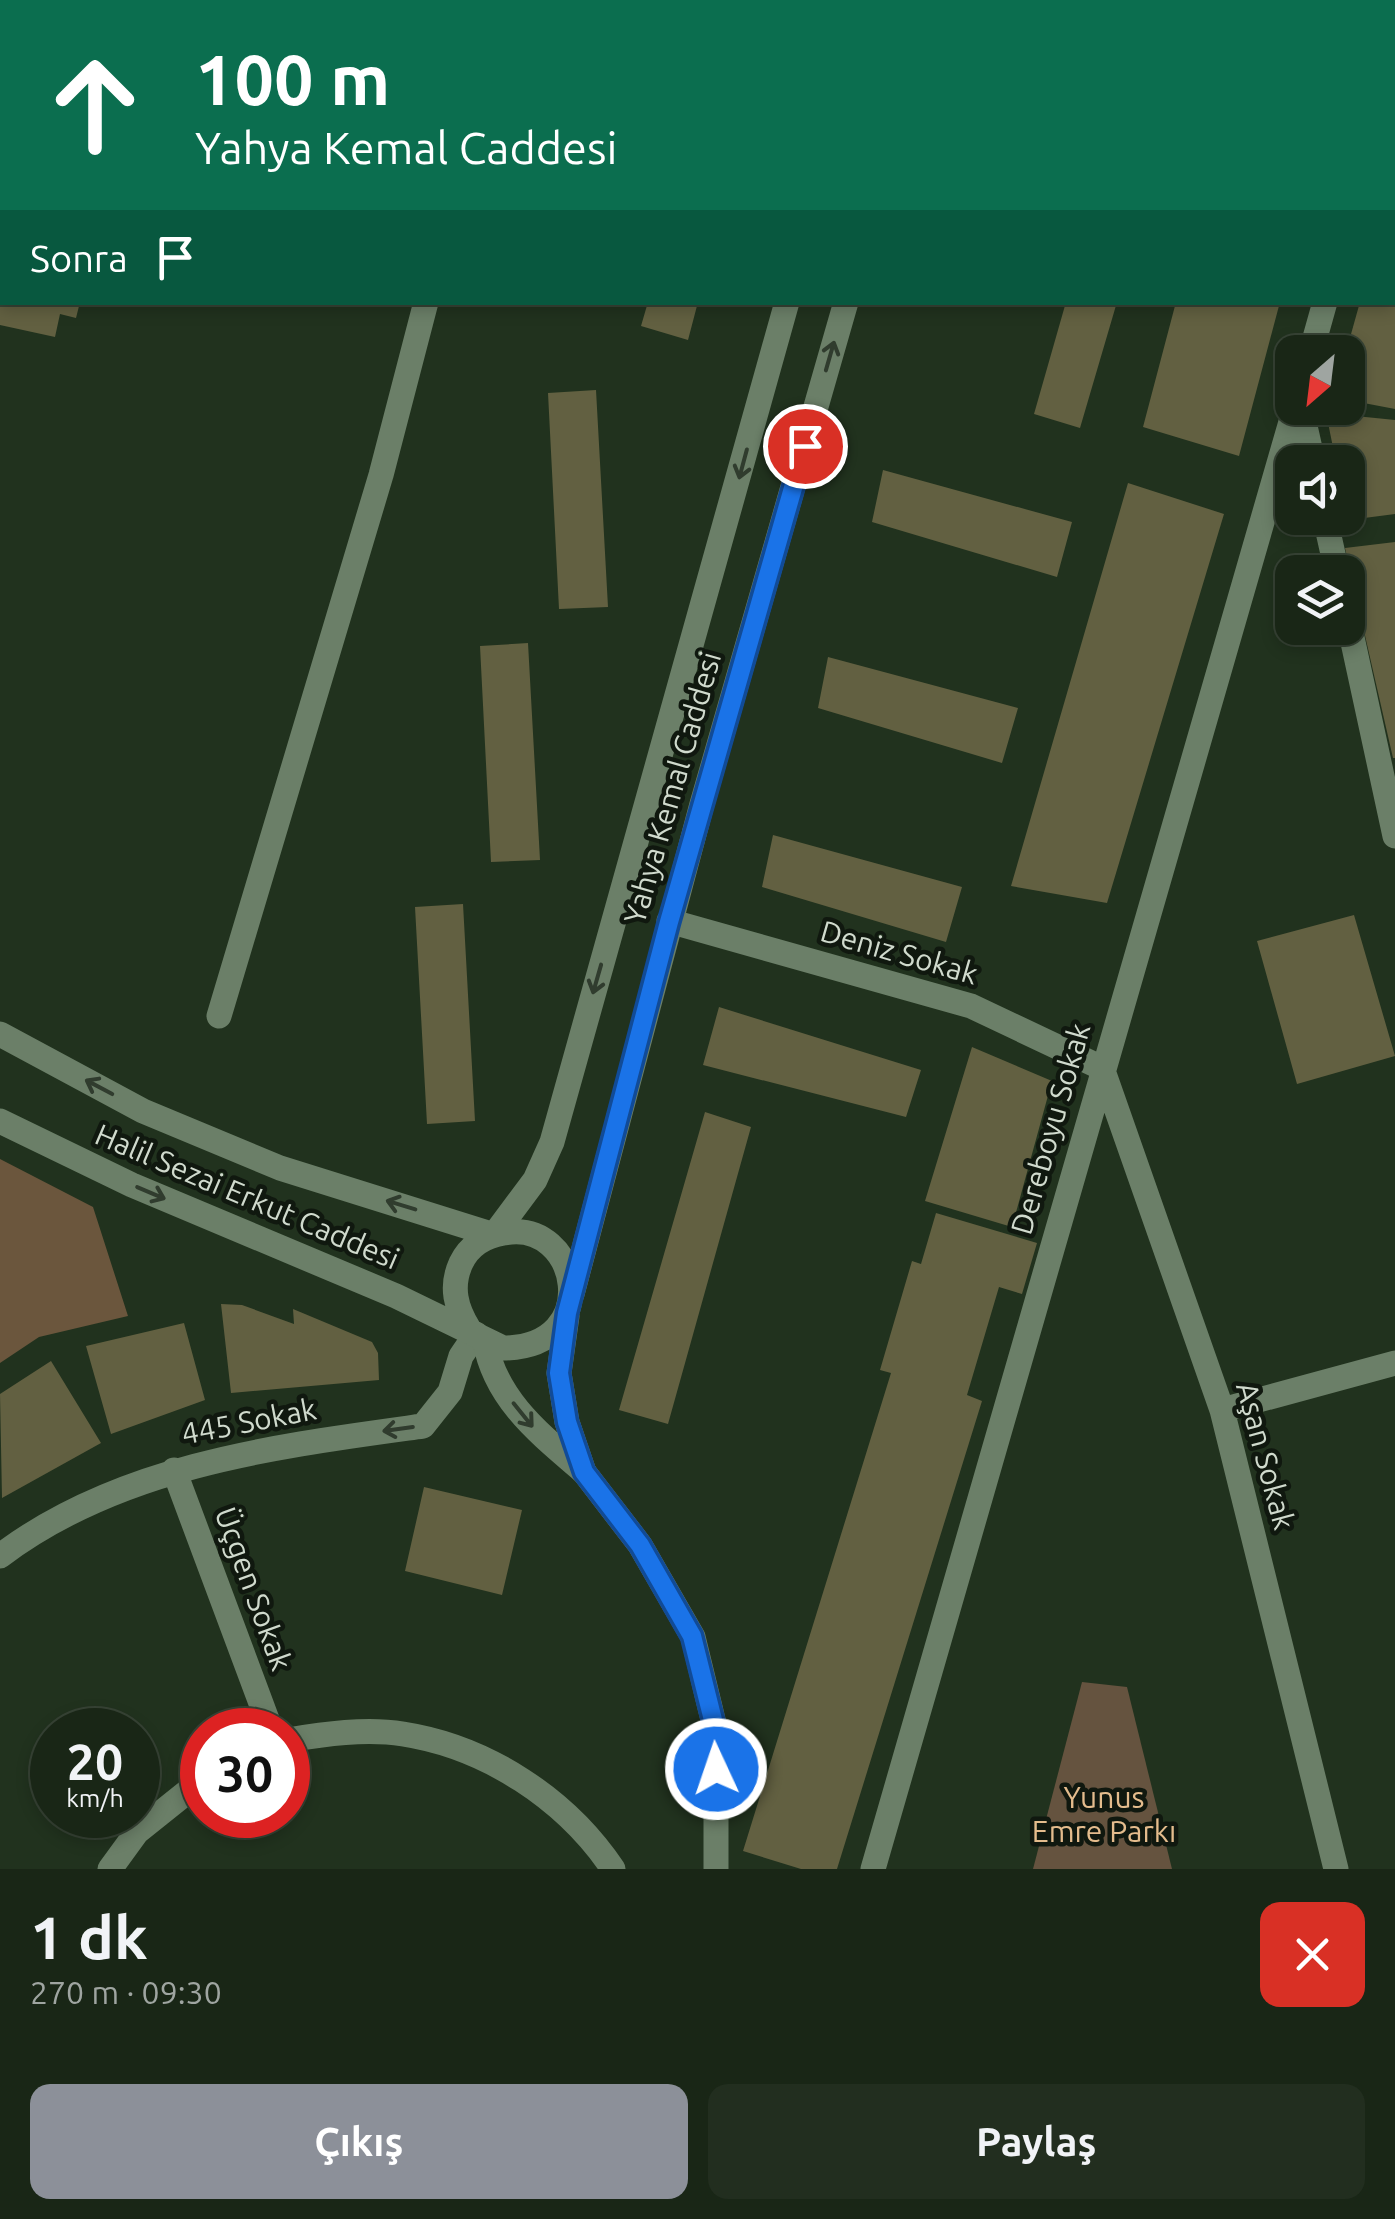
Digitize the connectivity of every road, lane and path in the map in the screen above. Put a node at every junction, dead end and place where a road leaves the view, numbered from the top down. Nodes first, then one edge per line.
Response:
1 (425, 305) edge
2 (786, 305) edge
3 (845, 305) edge
4 (1324, 305) edge
5 (1316, 335) edge
6 (1293, 425) edge
7 (1354, 645) edge
8 (1395, 836) edge
9 (669, 922) junction
10 (218, 1016) dead end
11 (0, 1034) edge
12 (1102, 1068) junction
13 (0, 1122) edge
14 (494, 1234) junction
15 (569, 1303) junction
16 (477, 1335) junction
17 (1395, 1363) edge
18 (1222, 1410) junction
19 (174, 1470) junction
20 (584, 1472) junction
21 (0, 1556) edge
22 (263, 1708) edge
23 (310, 1736) edge
24 (180, 1798) edge
25 (110, 1869) edge
26 (613, 1869) edge
27 (716, 1869) edge
28 (872, 1869) edge
29 (1336, 1869) edge

1 - 10 street
2 -> 14 street, Yahya Kemal Caddesi
9 -> 3 street, Yahya Kemal Caddesi
4 - 5 street
6 - 12 street, Dereboyu Sokak
7 - 8 street
9 - 12 street, Deniz Sokak
9 - 15 street, Yahya Kemal Caddesi
14 -> 11 street, Halil Sezai Erkut Caddesi
12 - 18 street, Aşan Sokak
12 - 28 street, Dereboyu Sokak
13 -> 16 street, Halil Sezai Erkut Caddesi
14 - 15 street, Halil Sezai Erkut Caddesi
14 - 16 street
15 - 16 street, Halil Sezai Erkut Caddesi
15 - 20 street
16 -> 19 street, 445 Sokak
16 -> 20 street
17 - 18 street
18 - 29 street, Aşan Sokak
19 - 21 street, 445 Sokak
19 - 22 street, Üçgen Sokak
20 - 27 street
23 - 26 street
24 - 25 street

